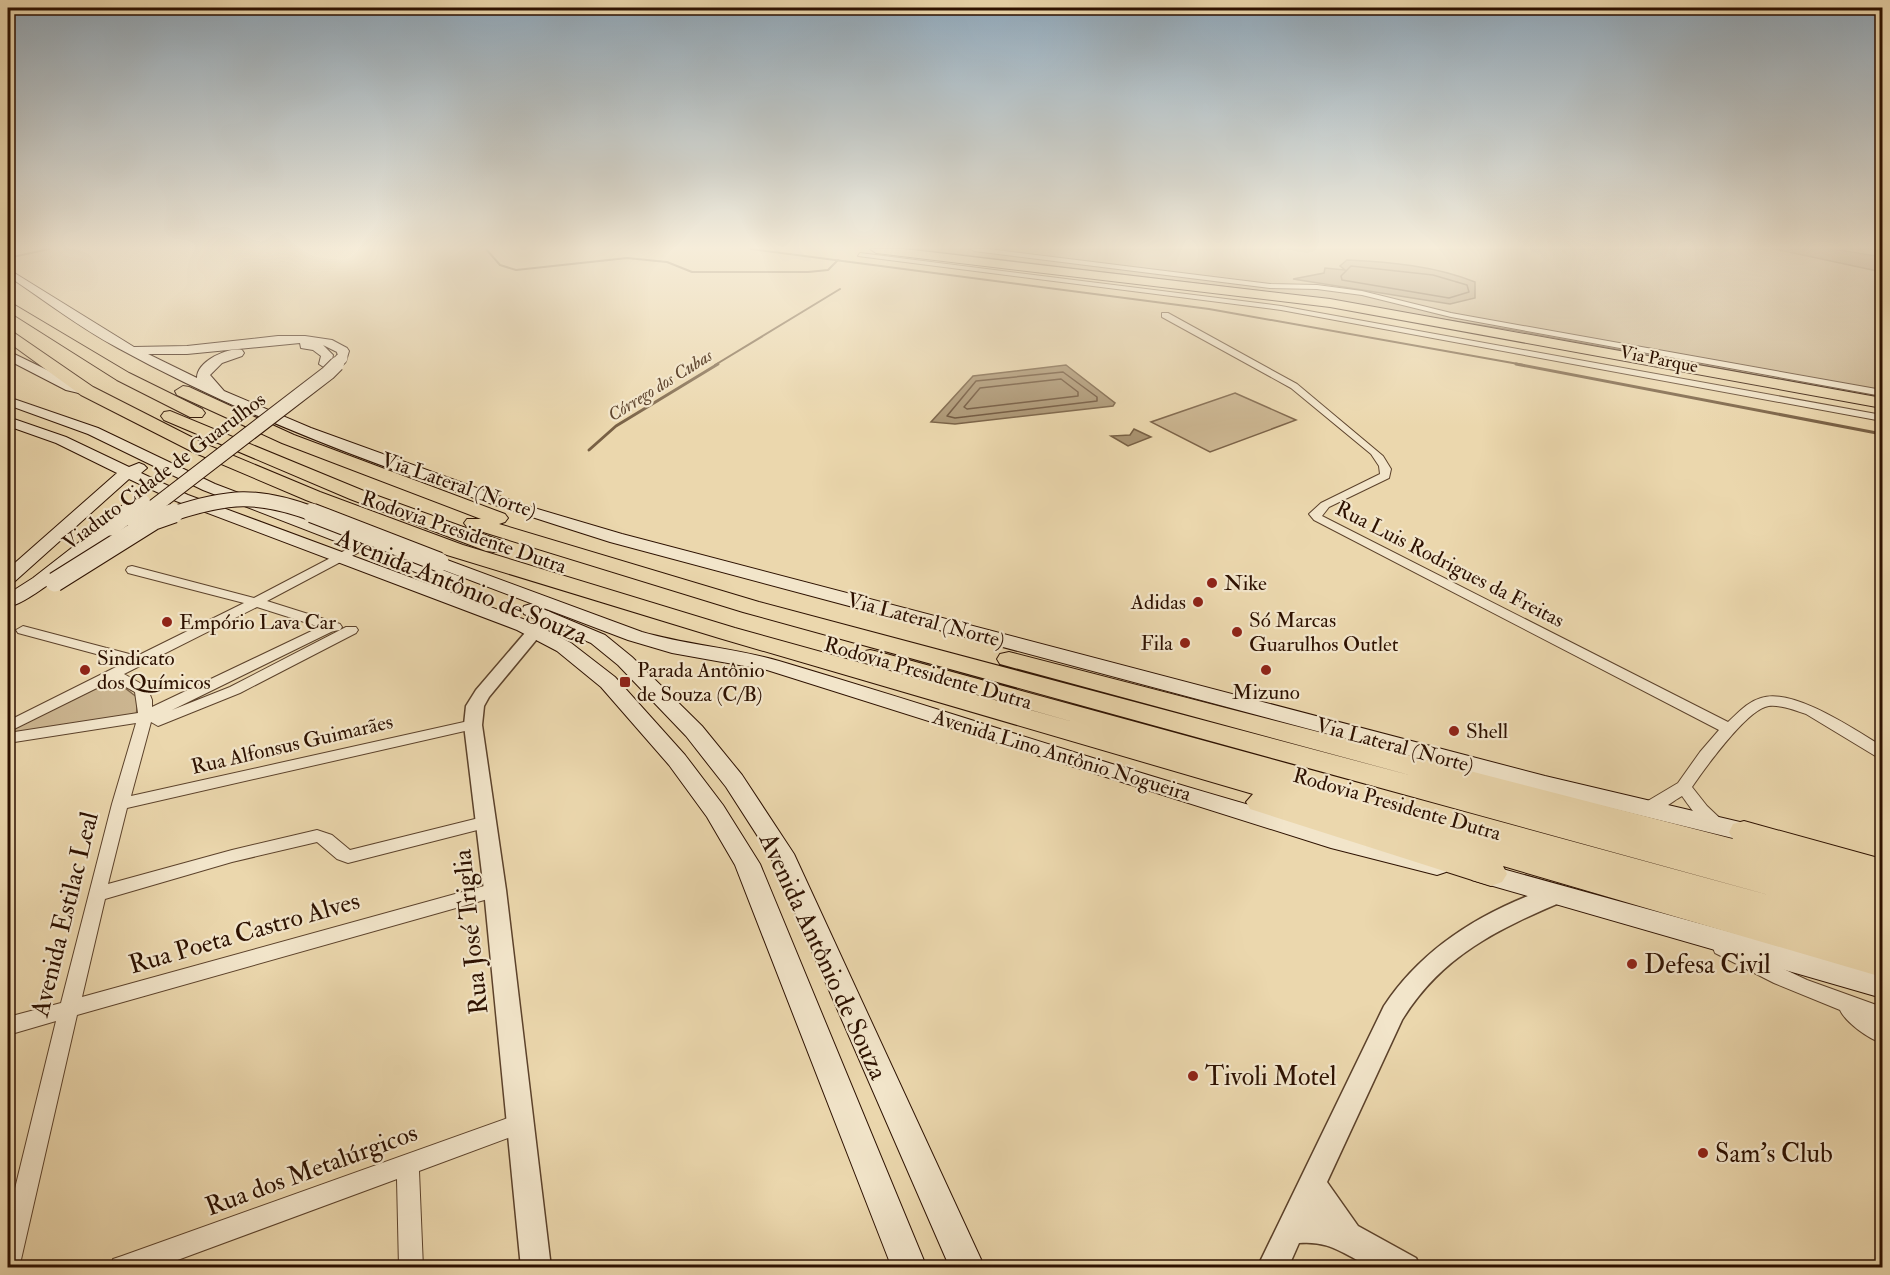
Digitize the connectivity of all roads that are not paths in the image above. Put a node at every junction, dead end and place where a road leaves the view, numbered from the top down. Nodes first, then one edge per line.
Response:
1 (13, 308) edge
2 (38, 308) edge
3 (64, 308) edge
4 (1282, 308) edge
5 (1361, 308) edge
6 (1425, 308) edge
7 (1165, 315) dead end
8 (8, 321) edge
9 (8, 335) edge
10 (121, 345) junction
11 (8, 355) edge
12 (87, 391) junction
13 (1882, 393) edge
14 (225, 397) junction
15 (8, 401) edge
16 (1882, 402) edge
17 (39, 411) junction
18 (1882, 418) edge
19 (9, 421) edge
20 (166, 466) junction
21 (129, 472) junction
22 (350, 551) junction
23 (132, 570) dead end
24 (8, 578) edge
25 (55, 582) junction
26 (8, 602) edge
27 (256, 603) junction
28 (8, 612) edge
29 (542, 624) junction
30 (332, 626) junction
31 (23, 630) dead end
32 (139, 661) junction
33 (113, 674) junction
34 (11, 722) edge
35 (143, 722) junction
36 (473, 725) junction
37 (1729, 729) junction
38 (1068, 730) junction
39 (8, 738) edge
40 (1882, 753) edge
41 (1684, 787) junction
42 (120, 804) junction
43 (1647, 809) junction
44 (487, 822) junction
45 (1732, 829) junction
46 (1882, 863) edge
47 (1882, 871) edge
48 (1491, 874) junction
49 (495, 890) junction
50 (1882, 890) edge
51 (99, 894) junction
52 (1558, 894) junction
53 (1882, 913) edge
54 (1690, 932) junction
55 (1882, 939) edge
56 (1882, 963) edge
57 (1882, 986) edge
58 (1838, 1002) junction
59 (69, 1009) junction
60 (1882, 1015) edge
61 (8, 1026) edge
62 (1882, 1034) edge
63 (519, 1124) junction
64 (408, 1165) junction
65 (1312, 1184) junction
66 (1290, 1229) junction
67 (1348, 1237) junction
68 (8, 1264) edge
69 (122, 1268) edge
70 (411, 1268) edge
71 (536, 1268) edge
72 (910, 1268) edge
73 (968, 1268) edge
74 (1272, 1268) edge
75 (1406, 1268) edge

1 - 53 highway, Rodovia Presidente Dutra
2 - 50 highway, Rodovia Presidente Dutra
3 - 10 main road, Via Lateral (Norte)
4 - 18 street, Via Parque
5 - 16 highway
6 - 13 street
7 - 37 street, Rua Luis Rodrigues da Freitas
8 - 55 highway, Rodovia Presidente Dutra
9 - 12 highway, Rodovia Presidente Dutra
10 - 14 main road, Via Lateral (Norte)
10 - 25 main road, Viaduto Cidade de Guarulhos, bridge
11 - 12 main road
12 - 38 highway, Rodovia Presidente Dutra
14 - 26 main road, Viaduto Cidade de Guarulhos, bridge
14 - 43 main road, Via Lateral (Norte)
15 - 17 main road, Avenida Antônio de Souza
17 - 19 main road
17 - 20 main road, Avenida Antônio de Souza
19 - 21 main road, Avenida Antônio de Souza
20 - 21 main road
20 - 22 main road, Avenida Antônio de Souza
21 - 22 main road, Avenida Antônio de Souza
21 - 24 main road
22 - 27 street
22 - 29 main road, Avenida Antônio de Souza
23 - 27 street
25 - 28 main road, Viaduto Cidade de Guarulhos
25 - 48 main road, Avenida Lino Antônio Nogueira, bridge
27 - 30 street
27 - 32 street
29 - 36 street, Rua José Triglia
29 - 72 main road, Avenida Antônio de Souza
29 - 73 main road, Avenida Antônio de Souza
30 - 35 street
30 - 35 street
31 - 32 street
32 - 33 street
33 - 34 street
33 - 35 street
35 - 39 street
35 - 42 street, Avenida Estilac Leal
36 - 42 street, Rua Alfonsus Guimarães
36 - 44 street, Rua José Triglia
37 - 40 street
37 - 41 street
38 - 48 highway
38 - 56 highway, Rodovia Presidente Dutra
41 - 43 street
41 - 45 street
42 - 51 street, Avenida Estilac Leal
43 - 45 main road, Via Lateral (Norte)
44 - 49 street, Rua José Triglia
44 - 51 street
45 - 46 main road, Via Lateral (Norte)
45 - 47 highway
48 - 52 main road, Avenida Lino Antônio Nogueira
49 - 59 street, Rua Poeta Castro Alves
49 - 63 street, Rua José Triglia
51 - 59 street, Avenida Estilac Leal
52 - 54 main road, Avenida Lino Antônio Nogueira
52 - 65 street
54 - 57 main road, Avenida Lino Antônio Nogueira
54 - 58 street, Avenida Lino Antônio Nogueira
58 - 60 street, Avenida Lino Antônio Nogueira
58 - 62 street
59 - 61 street, Rua Poeta Castro Alves
59 - 68 street, Avenida Estilac Leal
63 - 64 street, Rua dos Metalúrgicos
63 - 71 street, Rua José Triglia
64 - 69 street, Rua dos Metalúrgicos
64 - 70 street
65 - 66 street
65 - 67 street
66 - 67 street
66 - 74 street
67 - 75 street

